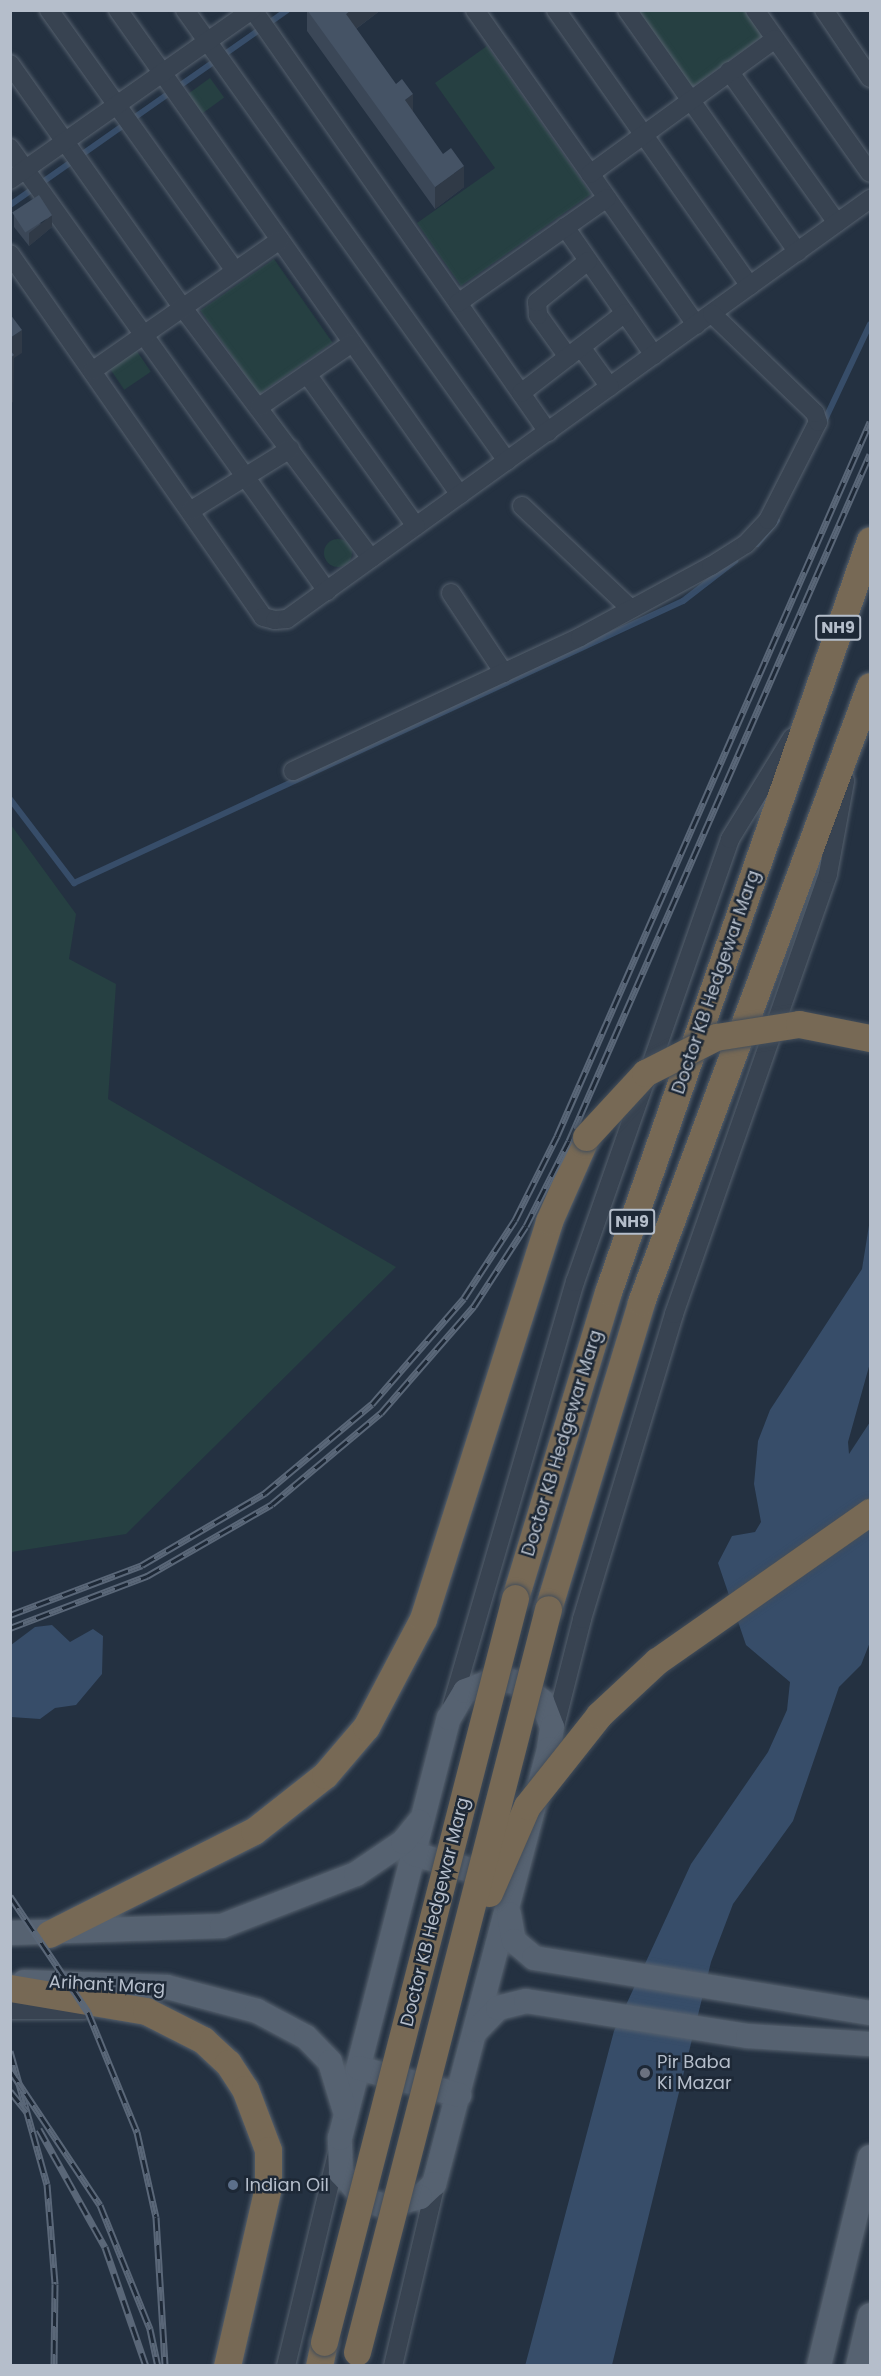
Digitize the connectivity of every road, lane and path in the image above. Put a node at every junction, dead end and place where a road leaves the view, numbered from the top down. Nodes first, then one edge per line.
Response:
1 (49, 10) edge
2 (118, 10) edge
3 (185, 10) edge
4 (252, 10) edge
5 (475, 10) edge
6 (556, 10) edge
7 (627, 10) edge
8 (755, 10) edge
9 (824, 10) edge
10 (775, 39) junction
11 (207, 42) junction
12 (10, 64) edge
13 (729, 70) junction
14 (162, 73) junction
15 (870, 78) edge
16 (689, 98) junction
17 (116, 106) junction
18 (643, 135) junction
19 (65, 142) junction
20 (10, 148) edge
21 (26, 169) junction
22 (870, 173) edge
23 (590, 174) junction
24 (10, 180) edge
25 (607, 198) junction
26 (870, 199) edge
27 (837, 224) junction
28 (565, 227) junction
29 (279, 240) junction
30 (798, 252) junction
31 (10, 254) edge
32 (588, 261) junction
33 (234, 271) junction
34 (750, 286) junction
35 (458, 303) junction
36 (183, 308) junction
37 (625, 313) junction
38 (712, 314) junction
39 (696, 325) junction
40 (144, 335) junction
41 (352, 342) junction
42 (574, 352) junction
43 (654, 355) junction
44 (92, 370) junction
45 (307, 374) junction
46 (610, 387) junction
47 (521, 393) junction
48 (259, 407) junction
49 (548, 432) junction
50 (290, 449) junction
51 (507, 461) junction
52 (246, 478) junction
53 (460, 495) junction
54 (522, 506) dead end
55 (190, 511) junction
56 (416, 526) junction
57 (870, 540) edge
58 (371, 558) junction
59 (327, 591) junction
60 (451, 593) dead end
61 (631, 609) junction
62 (504, 673) junction
63 (870, 686) edge
64 (805, 717) junction
65 (855, 726) junction
66 (293, 771) dead end
67 (870, 1038) edge
68 (870, 1512) edge
69 (449, 1718) junction
70 (549, 1749) junction
71 (427, 1802) junction
72 (414, 1854) junction
73 (512, 1892) junction
74 (10, 1933) edge
75 (48, 1934) junction
76 (455, 1969) junction
77 (10, 1982) edge
78 (10, 1988) edge
79 (10, 2010) edge
80 (146, 2011) junction
81 (870, 2013) edge
82 (475, 2032) junction
83 (870, 2044) edge
84 (358, 2068) junction
85 (459, 2095) junction
86 (342, 2133) junction
87 (870, 2157) edge
88 (441, 2165) junction
89 (870, 2314) edge
90 (321, 2354) edge
91 (227, 2366) edge
92 (286, 2366) edge
93 (354, 2366) edge
94 (393, 2366) edge
95 (819, 2366) edge
96 (858, 2366) edge

1 - 17 street
2 - 14 street
3 - 11 street
4 - 11 street
4 - 35 street
5 - 23 street
6 - 18 street
7 - 16 street
8 - 10 street
9 - 15 street
10 - 13 street
10 - 22 street
11 - 14 street
11 - 51 street
12 - 19 street
13 - 16 street
13 - 27 street
14 - 17 street
14 - 29 street
16 - 18 street
16 - 30 street
17 - 19 street
17 - 33 street
18 - 23 street
18 - 34 street
19 - 21 street
19 - 36 street
20 - 21 street
21 - 24 street
21 - 40 street
23 - 25 street
25 - 28 street
25 - 39 street
26 - 27 street
27 - 30 street
28 - 32 street
28 - 35 street
29 - 33 street
29 - 41 street
30 - 34 street
31 - 44 street
32 - 37 street
32 - 42 street
33 - 36 street
34 - 38 street
35 - 47 street
36 - 40 street
36 - 48 street
37 - 42 street
37 - 43 street
38 - 39 street
38 - 61 street
39 - 43 street
40 - 44 street
40 - 52 street
41 - 45 street
41 - 53 street
42 - 46 street
42 - 47 street
43 - 46 street
44 - 55 street
45 - 48 street
45 - 56 street
46 - 49 street
47 - 49 street
48 - 50 street
49 - 51 street
50 - 52 street
50 - 58 street
51 - 53 street
52 - 55 street
52 - 59 street
53 - 56 street
54 - 61 street
55 - 59 street
56 - 58 street
57 - 64 highway, Doctor KB Hedgewar Marg / NH9
58 - 59 street
60 - 62 street
61 - 62 street
62 - 66 street
63 - 65 highway, Doctor KB Hedgewar Marg
64 - 69 street
64 - 90 highway, Doctor KB Hedgewar Marg / NH9, bridge
65 - 70 street
65 - 76 highway, Doctor KB Hedgewar Marg / NH9, bridge
67 - 75 highway, bridge
68 - 76 highway, bridge
69 - 70 main road
69 - 71 main road
70 - 73 main road
71 - 72 main road
71 - 75 main road
72 - 73 main road
72 - 84 main road
73 - 81 main road
73 - 82 main road
74 - 75 main road
76 - 93 highway, Doctor KB Hedgewar Marg, bridge
77 - 86 main road, Arihant Marg
78 - 80 highway
79 - 80 street
80 - 91 highway
82 - 83 main road
82 - 85 main road
84 - 85 main road
84 - 86 main road
85 - 88 main road
86 - 88 main road
86 - 92 street
87 - 95 main road
88 - 94 street
89 - 96 main road

